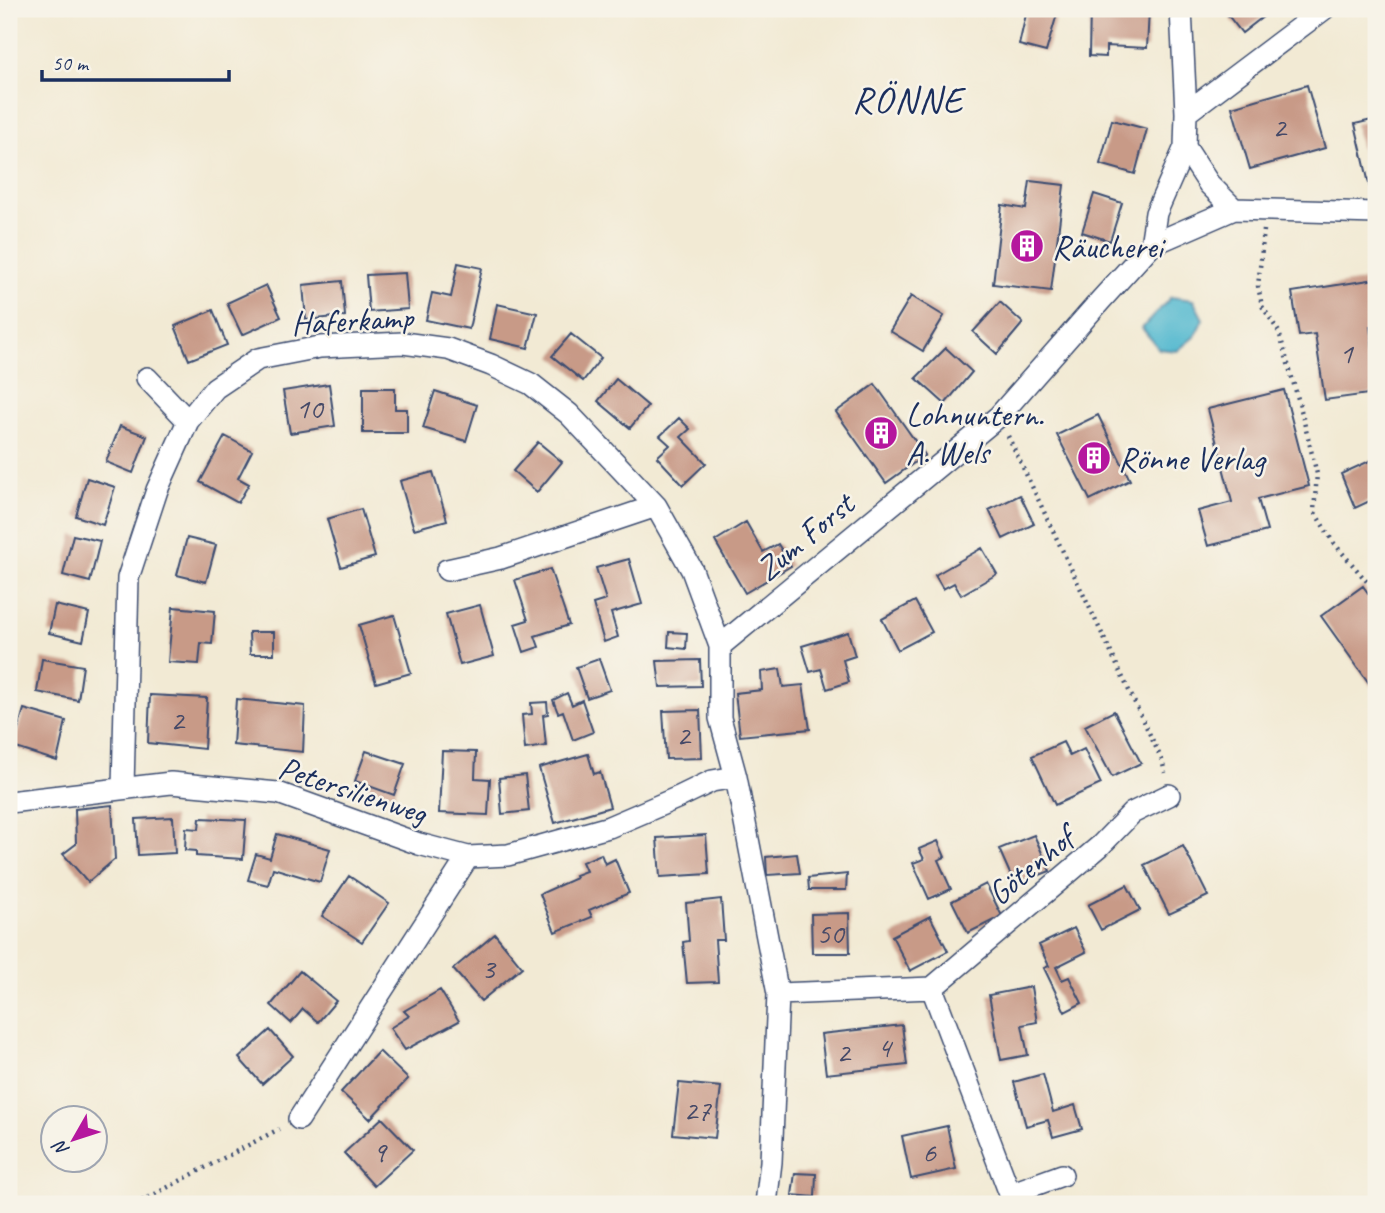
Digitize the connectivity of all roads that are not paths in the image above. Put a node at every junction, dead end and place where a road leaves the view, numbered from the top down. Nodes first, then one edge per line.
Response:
1 (1181, 9) edge
2 (1324, 9) edge
3 (1186, 113) junction
4 (1185, 147) junction
5 (1234, 209) junction
6 (1376, 213) edge
7 (1152, 245) junction
8 (147, 378) dead end
9 (188, 421) junction
10 (656, 506) junction
11 (447, 570) dead end
12 (720, 646) junction
13 (736, 778) junction
14 (123, 788) junction
15 (1169, 795) road end
16 (9, 802) edge
17 (468, 857) junction
18 (932, 988) junction
19 (778, 994) junction
20 (299, 1119) road end
21 (1062, 1175) dead end
22 (766, 1204) edge

1 - 3 street
2 - 3 street
3 - 4 street
4 - 5 street
4 - 7 street
5 - 6 street
5 - 7 street
7 - 12 street, Zum Forst
8 - 9 street
9 - 10 street, Haferkamp
9 - 14 street, Haferkamp
10 - 11 street
10 - 12 street, Haferkamp
12 - 13 street
13 - 17 street, Petersilienweg
13 - 19 street
14 - 16 street, Petersilienweg
14 - 17 street, Petersilienweg
15 - 18 street, Götenhof
17 - 20 street
18 - 19 street
18 - 21 street
19 - 22 street

